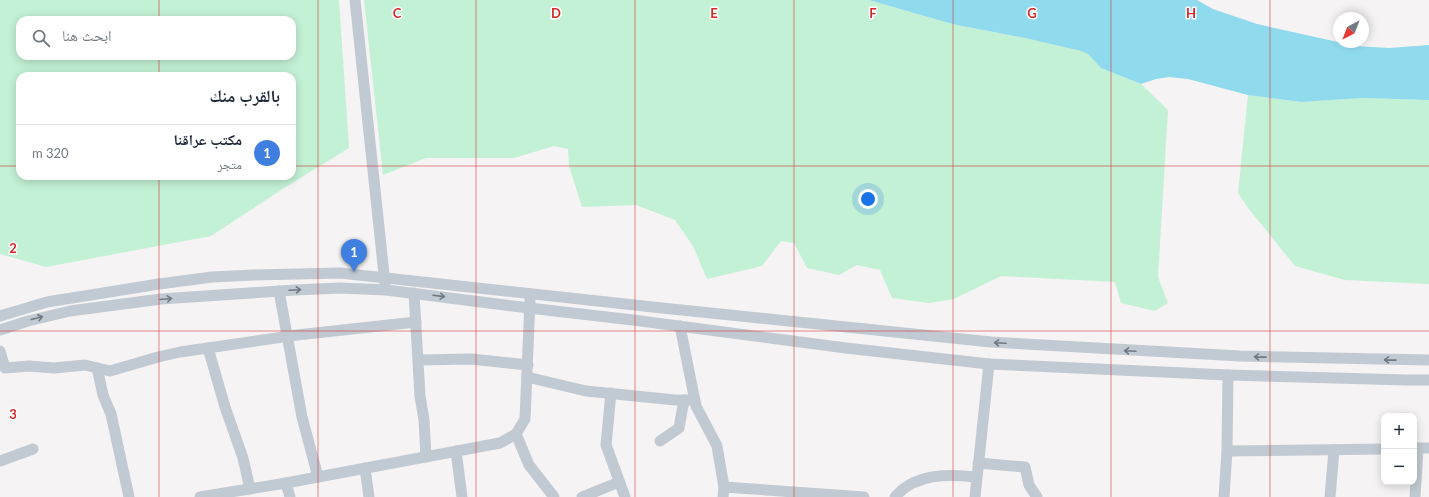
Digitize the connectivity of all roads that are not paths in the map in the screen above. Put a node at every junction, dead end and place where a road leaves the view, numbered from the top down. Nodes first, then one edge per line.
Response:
1 (355, 0) edge
2 (384, 277) junction
3 (386, 290) junction
4 (279, 291) junction
5 (414, 293) junction
6 (530, 294) junction
7 (529, 308) junction
8 (0, 316) edge
9 (416, 322) junction
10 (680, 326) junction
11 (0, 330) edge
12 (288, 336) junction
13 (208, 348) junction
14 (0, 351) edge
15 (1203, 355) junction
16 (1240, 356) junction
17 (419, 360) junction
18 (1429, 360) edge
19 (989, 364) junction
20 (528, 365) junction
21 (97, 368) junction
22 (1202, 374) junction
23 (1234, 375) junction
24 (527, 377) junction
25 (1429, 380) edge
26 (611, 394) junction
27 (684, 400) junction
28 (695, 400) junction
29 (516, 434) junction
30 (660, 441) dead end
31 (33, 448) dead end
32 (1417, 448) edge
33 (1429, 448) edge
34 (1381, 449) edge
35 (1416, 449) edge
36 (1334, 450) junction
37 (1227, 451) junction
38 (456, 452) junction
39 (426, 457) junction
40 (0, 460) edge
41 (978, 463) junction
42 (365, 468) junction
43 (318, 477) junction
44 (976, 477) junction
45 (619, 482) junction
46 (286, 483) junction
47 (250, 489) junction
48 (724, 492) edge
49 (806, 495) edge
50 (130, 497) edge
51 (200, 497) edge
52 (290, 497) edge
53 (369, 497) edge
54 (462, 497) edge
55 (554, 497) edge
56 (582, 497) edge
57 (625, 497) edge
58 (864, 497) edge
59 (895, 497) edge
60 (974, 497) edge
61 (1037, 497) edge
62 (1224, 497) edge
63 (1330, 497) edge
64 (1415, 497) edge

1 - 2 street
2 - 3 street
2 - 6 street
2 - 8 street
4 -> 3 street
3 - 5 street
11 -> 4 street
4 - 12 street
5 -> 7 street
5 - 9 street
6 - 7 street
15 -> 6 street
7 - 10 street
7 - 20 street
9 - 12 street
9 - 17 street
10 - 19 street
10 - 28 street
12 - 13 street
12 - 43 street
13 - 21 street
13 - 47 street
14 - 21 street
15 - 16 street
15 - 22 street
18 -> 16 street
16 - 23 street
17 - 20 street
17 - 39 street
19 - 22 street
19 - 41 street
20 - 24 street
21 - 50 street
22 - 23 street
23 - 25 street
23 - 37 street
24 - 26 street
24 - 29 street
26 - 27 street
26 - 45 street
27 - 28 street
27 - 30 street
28 - 48 street
29 - 38 street
29 - 55 street
31 - 40 street
32 - 33 street
34 - 36 street
35 - 64 street
36 - 37 street
36 - 63 street
37 - 62 street
38 - 39 street
38 - 54 street
39 - 42 street
41 - 44 street
41 - 61 street
42 - 43 street
42 - 53 street
43 - 46 street
44 - 59 street
44 - 60 street
45 - 56 street
45 - 57 street
46 - 47 street
46 - 52 street
47 - 51 street
48 - 49 street
49 - 58 street

